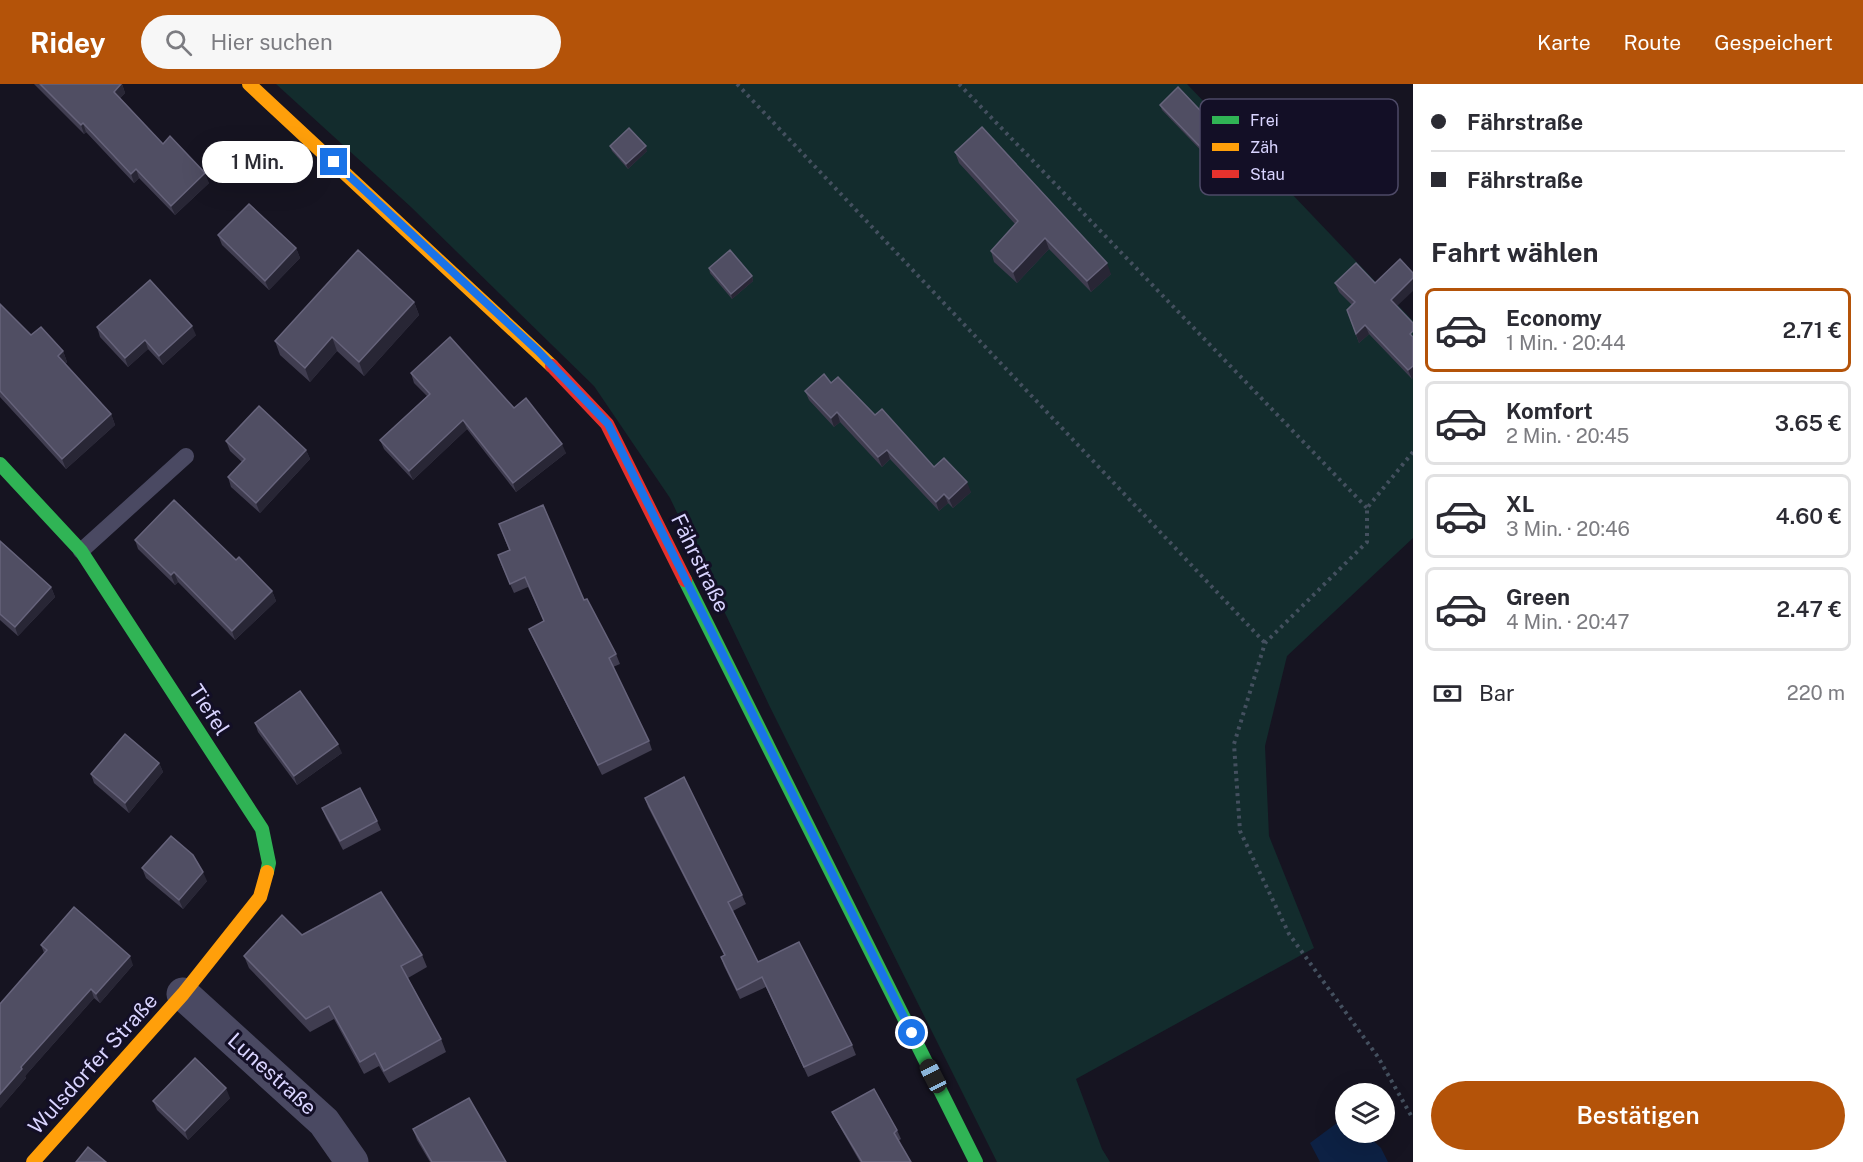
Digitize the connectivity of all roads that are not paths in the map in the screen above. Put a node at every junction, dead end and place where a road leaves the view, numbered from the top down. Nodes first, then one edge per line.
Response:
1 (249, 84) edge
2 (186, 456) dead end
3 (0, 464) edge
4 (81, 551) junction
5 (183, 994) junction
6 (33, 1162) edge
7 (352, 1162) edge
8 (976, 1162) edge

1 - 8 street, Fährstraße
2 - 4 lane
3 - 4 street, Tiefel
4 - 5 street, Tiefel
5 - 6 street, Wulsdorfer Straße
5 - 7 street, Lunestraße

